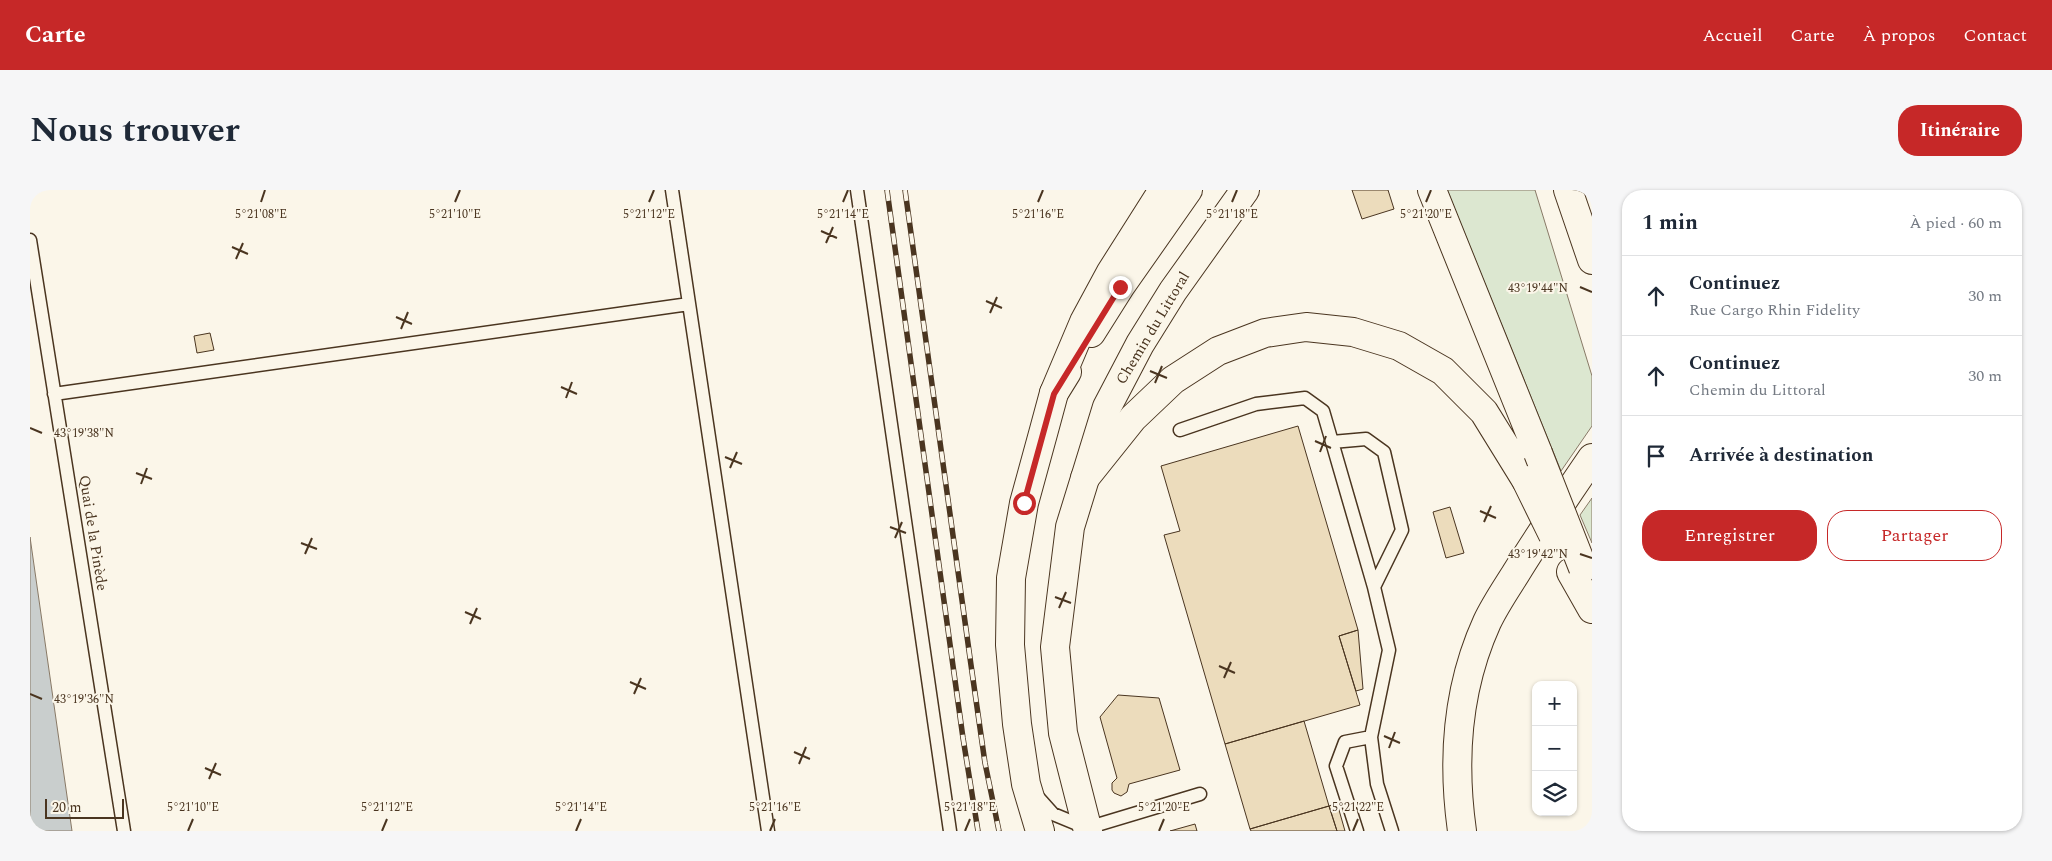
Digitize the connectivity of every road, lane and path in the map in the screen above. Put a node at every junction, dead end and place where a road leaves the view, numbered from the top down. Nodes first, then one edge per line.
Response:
1 (672, 190) edge
2 (857, 190) edge
3 (1163, 190) edge
4 (1188, 190) edge
5 (1245, 190) edge
6 (1432, 190) edge
7 (1568, 190) edge
8 (30, 240) edge
9 (1592, 260) edge
10 (689, 304) junction
11 (54, 394) junction
12 (1054, 394) junction
13 (1180, 430) dead end
14 (1332, 442) junction
15 (1592, 458) edge
16 (1085, 478) junction
17 (1577, 570) junction
18 (1374, 588) junction
19 (1592, 594) edge
20 (1592, 608) edge
21 (1371, 737) junction
22 (1026, 784) junction
23 (1200, 794) dead end
24 (1087, 829) edge
25 (124, 831) edge
26 (768, 831) edge
27 (950, 831) edge
28 (1040, 831) edge
29 (1357, 831) edge
30 (1392, 831) edge
31 (1462, 831) edge

1 - 10 lane
2 - 27 lane
3 - 12 main road
4 - 12 main road
5 - 16 main road, Chemin du Littoral
6 - 17 main road, bridge
7 - 9 main road
8 - 11 lane, Quai de la Pinède
10 - 11 lane
10 - 26 lane
11 - 25 lane, Quai de la Pinède
12 - 22 main road
13 - 14 lane
14 - 18 lane
14 - 18 lane
15 - 31 main road
16 - 17 main road, bridge
16 - 24 main road, Chemin du Littoral
17 - 19 main road
17 - 20 main road
18 - 21 lane
21 - 29 lane
21 - 30 lane
22 - 24 lane
22 - 28 main road
23 - 24 lane

